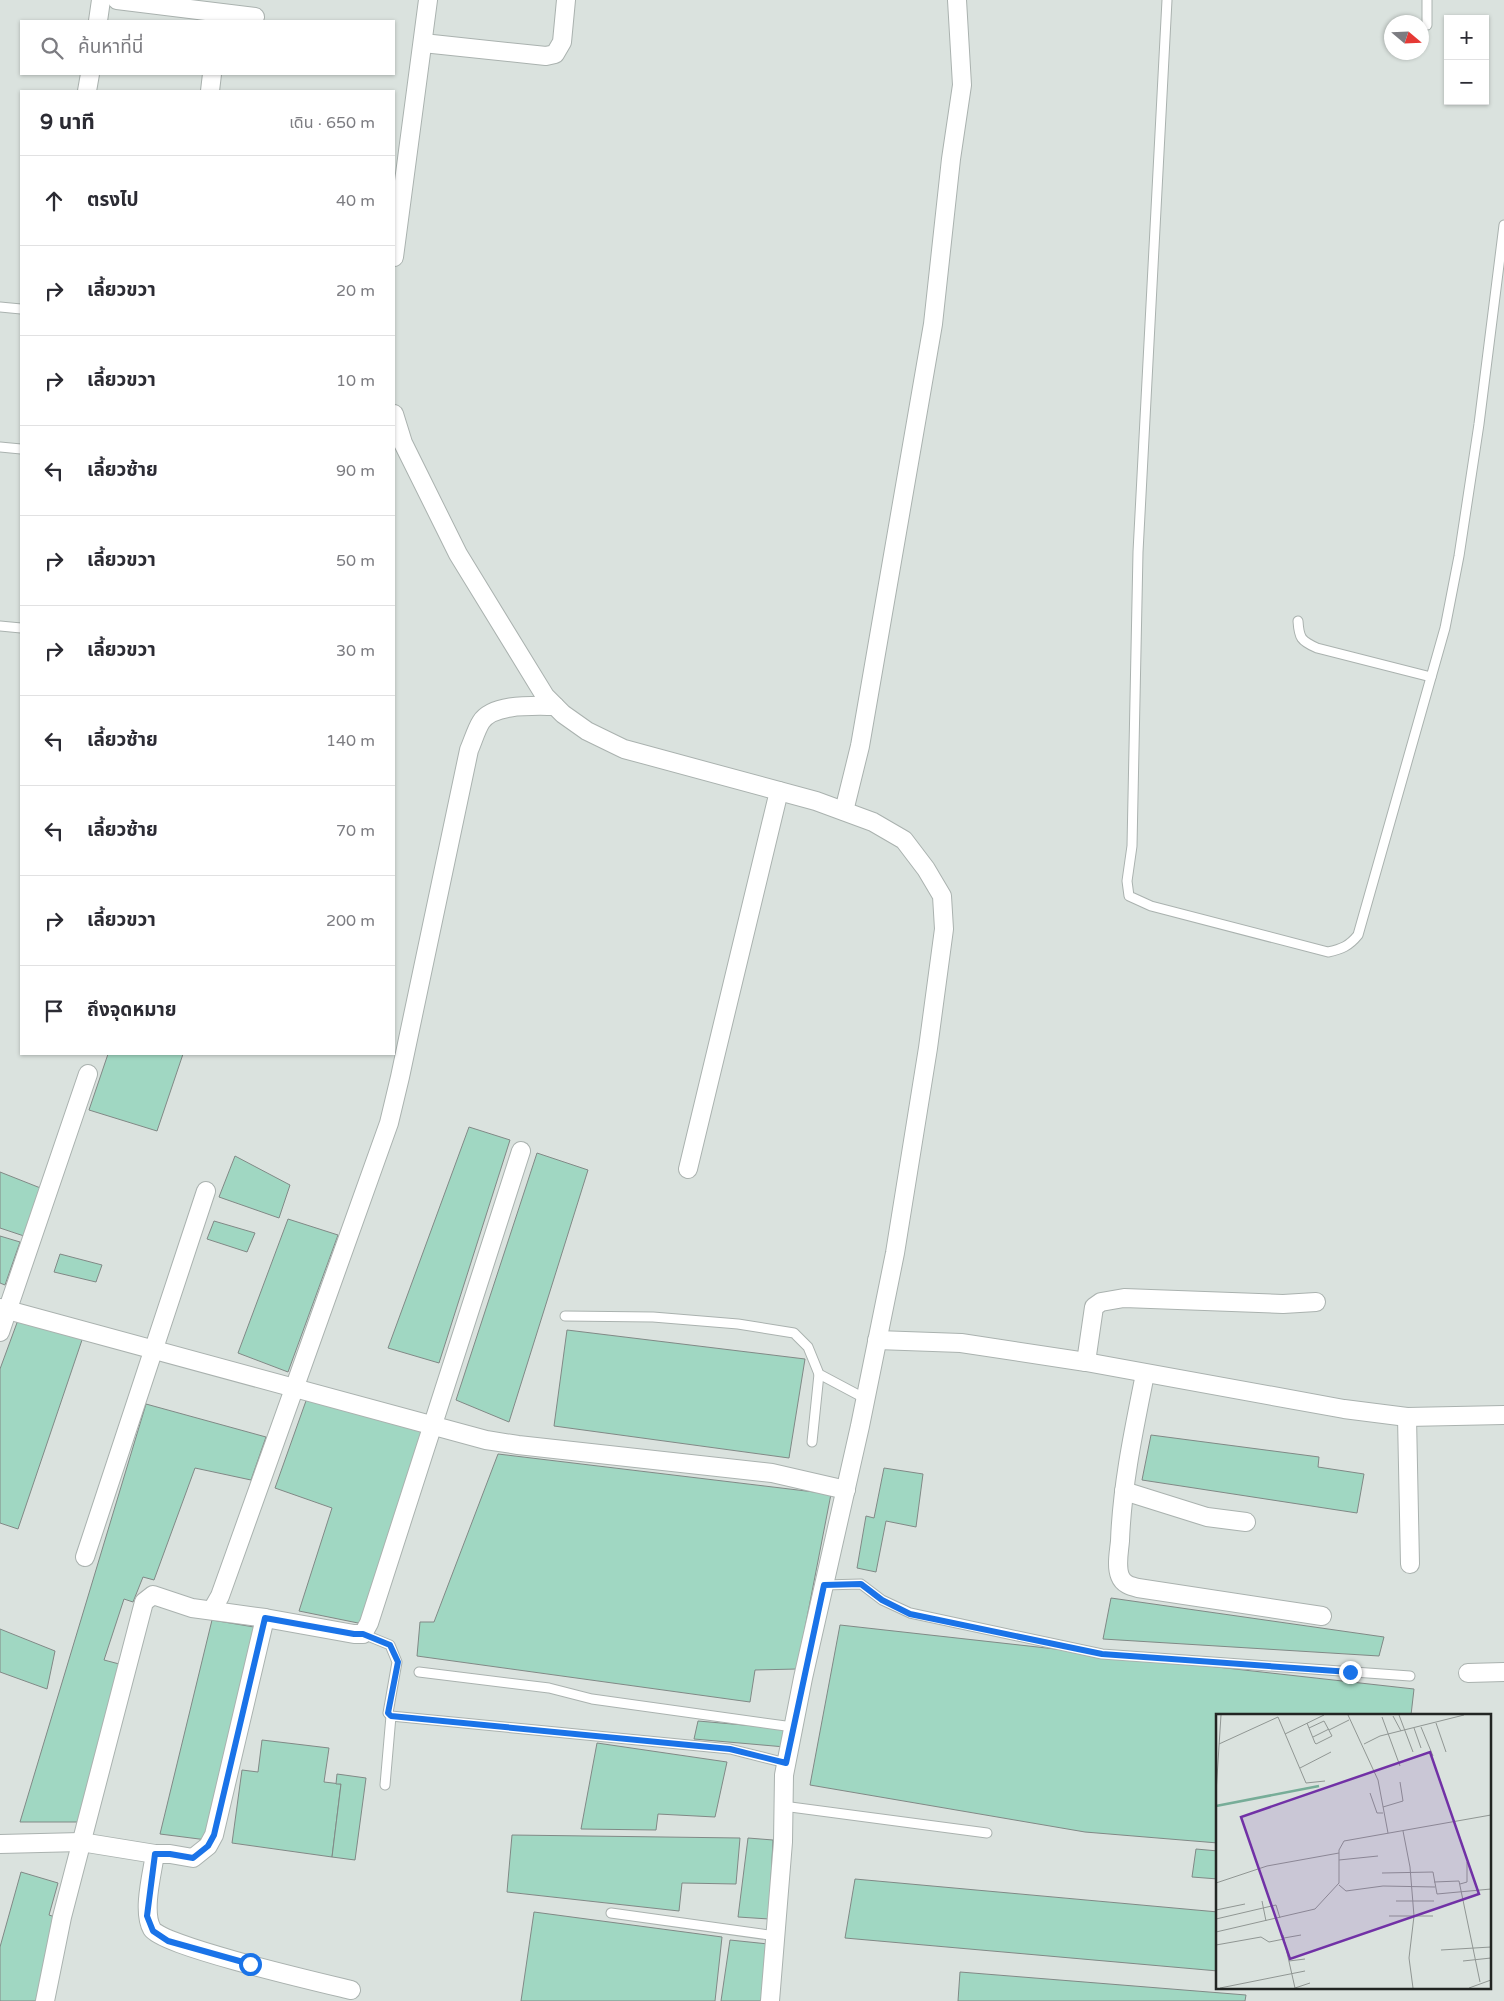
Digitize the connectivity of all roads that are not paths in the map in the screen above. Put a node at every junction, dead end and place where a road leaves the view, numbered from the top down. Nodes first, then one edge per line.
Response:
1 (101, 0) edge
2 (118, 0) edge
3 (428, 0) edge
4 (566, 0) edge
5 (957, 0) edge
6 (1167, 0) edge
7 (1427, 0) edge
8 (214, 11) edge
9 (1427, 15) edge
10 (255, 17) dead end
11 (98, 20) edge
12 (423, 43) junction
13 (90, 75) edge
14 (212, 75) edge
15 (87, 90) edge
16 (210, 90) edge
17 (1504, 225) edge
18 (395, 250) edge
19 (0, 307) edge
20 (20, 309) edge
21 (395, 417) edge
22 (0, 447) edge
23 (20, 449) edge
24 (1298, 621) dead end
25 (0, 626) edge
26 (20, 628) edge
27 (1431, 677) junction
28 (555, 706) junction
29 (779, 791) junction
30 (844, 811) junction
31 (88, 1074) dead end
32 (521, 1151) dead end
33 (688, 1169) dead end
34 (206, 1190) dead end
35 (1316, 1302) dead end
36 (4, 1310) edge
37 (565, 1316) dead end
38 (0, 1332) edge
39 (877, 1340) junction
40 (153, 1349) junction
41 (1086, 1362) junction
42 (819, 1374) junction
43 (1145, 1374) junction
44 (294, 1388) junction
45 (866, 1399) junction
46 (1504, 1415) edge
47 (1410, 1417) junction
48 (434, 1426) junction
49 (812, 1442) dead end
50 (846, 1490) junction
51 (1124, 1491) junction
52 (1246, 1522) dead end
53 (85, 1557) dead end
54 (1410, 1564) dead end
55 (824, 1585) junction
56 (212, 1610) junction
57 (1322, 1616) dead end
58 (265, 1618) junction
59 (363, 1634) junction
60 (420, 1672) dead end
61 (1504, 1672) edge
62 (1468, 1673) dead end
63 (1410, 1676) dead end
64 (391, 1716) junction
65 (793, 1727) junction
66 (786, 1763) junction
67 (385, 1785) dead end
68 (783, 1806) junction
69 (987, 1834) dead end
70 (81, 1842) junction
71 (0, 1844) edge
72 (155, 1854) junction
73 (611, 1913) dead end
74 (776, 1936) junction
75 (351, 1990) dead end
76 (45, 2001) edge
77 (770, 2001) edge

1 - 11 street
2 - 8 street
3 - 12 street
4 - 12 street
5 - 30 street
6 - 27 lane
7 - 9 lane
8 - 10 street
12 - 18 street
13 - 15 street
14 - 16 street
17 - 27 lane
19 - 20 lane
21 - 28 street
22 - 23 lane
24 - 27 lane
25 - 26 lane
28 - 29 street
28 - 44 street
29 - 30 street
29 - 33 street
30 - 39 street
31 - 36 street
32 - 48 street
34 - 40 street
35 - 41 street
36 - 38 street
36 - 40 street
37 - 42 lane
39 - 41 street
39 - 45 street
40 - 44 street
40 - 53 street
41 - 43 street
42 - 45 lane
42 - 49 lane
43 - 47 street
43 - 51 street
44 - 48 street
44 - 56 street
45 - 50 street
46 - 47 street
47 - 54 street
48 - 50 street
48 - 59 street
50 - 55 street
51 - 52 street
51 - 57 street
55 - 63 lane
55 - 65 street
56 - 58 street
56 - 70 street
58 - 59 street
58 - 72 street
59 - 64 lane
60 - 65 lane
61 - 62 street
64 - 66 lane
64 - 67 lane
65 - 66 street
66 - 68 street
68 - 69 lane
68 - 74 street
70 - 71 street
70 - 72 street
70 - 76 street
72 - 75 street
73 - 74 lane
74 - 77 street

